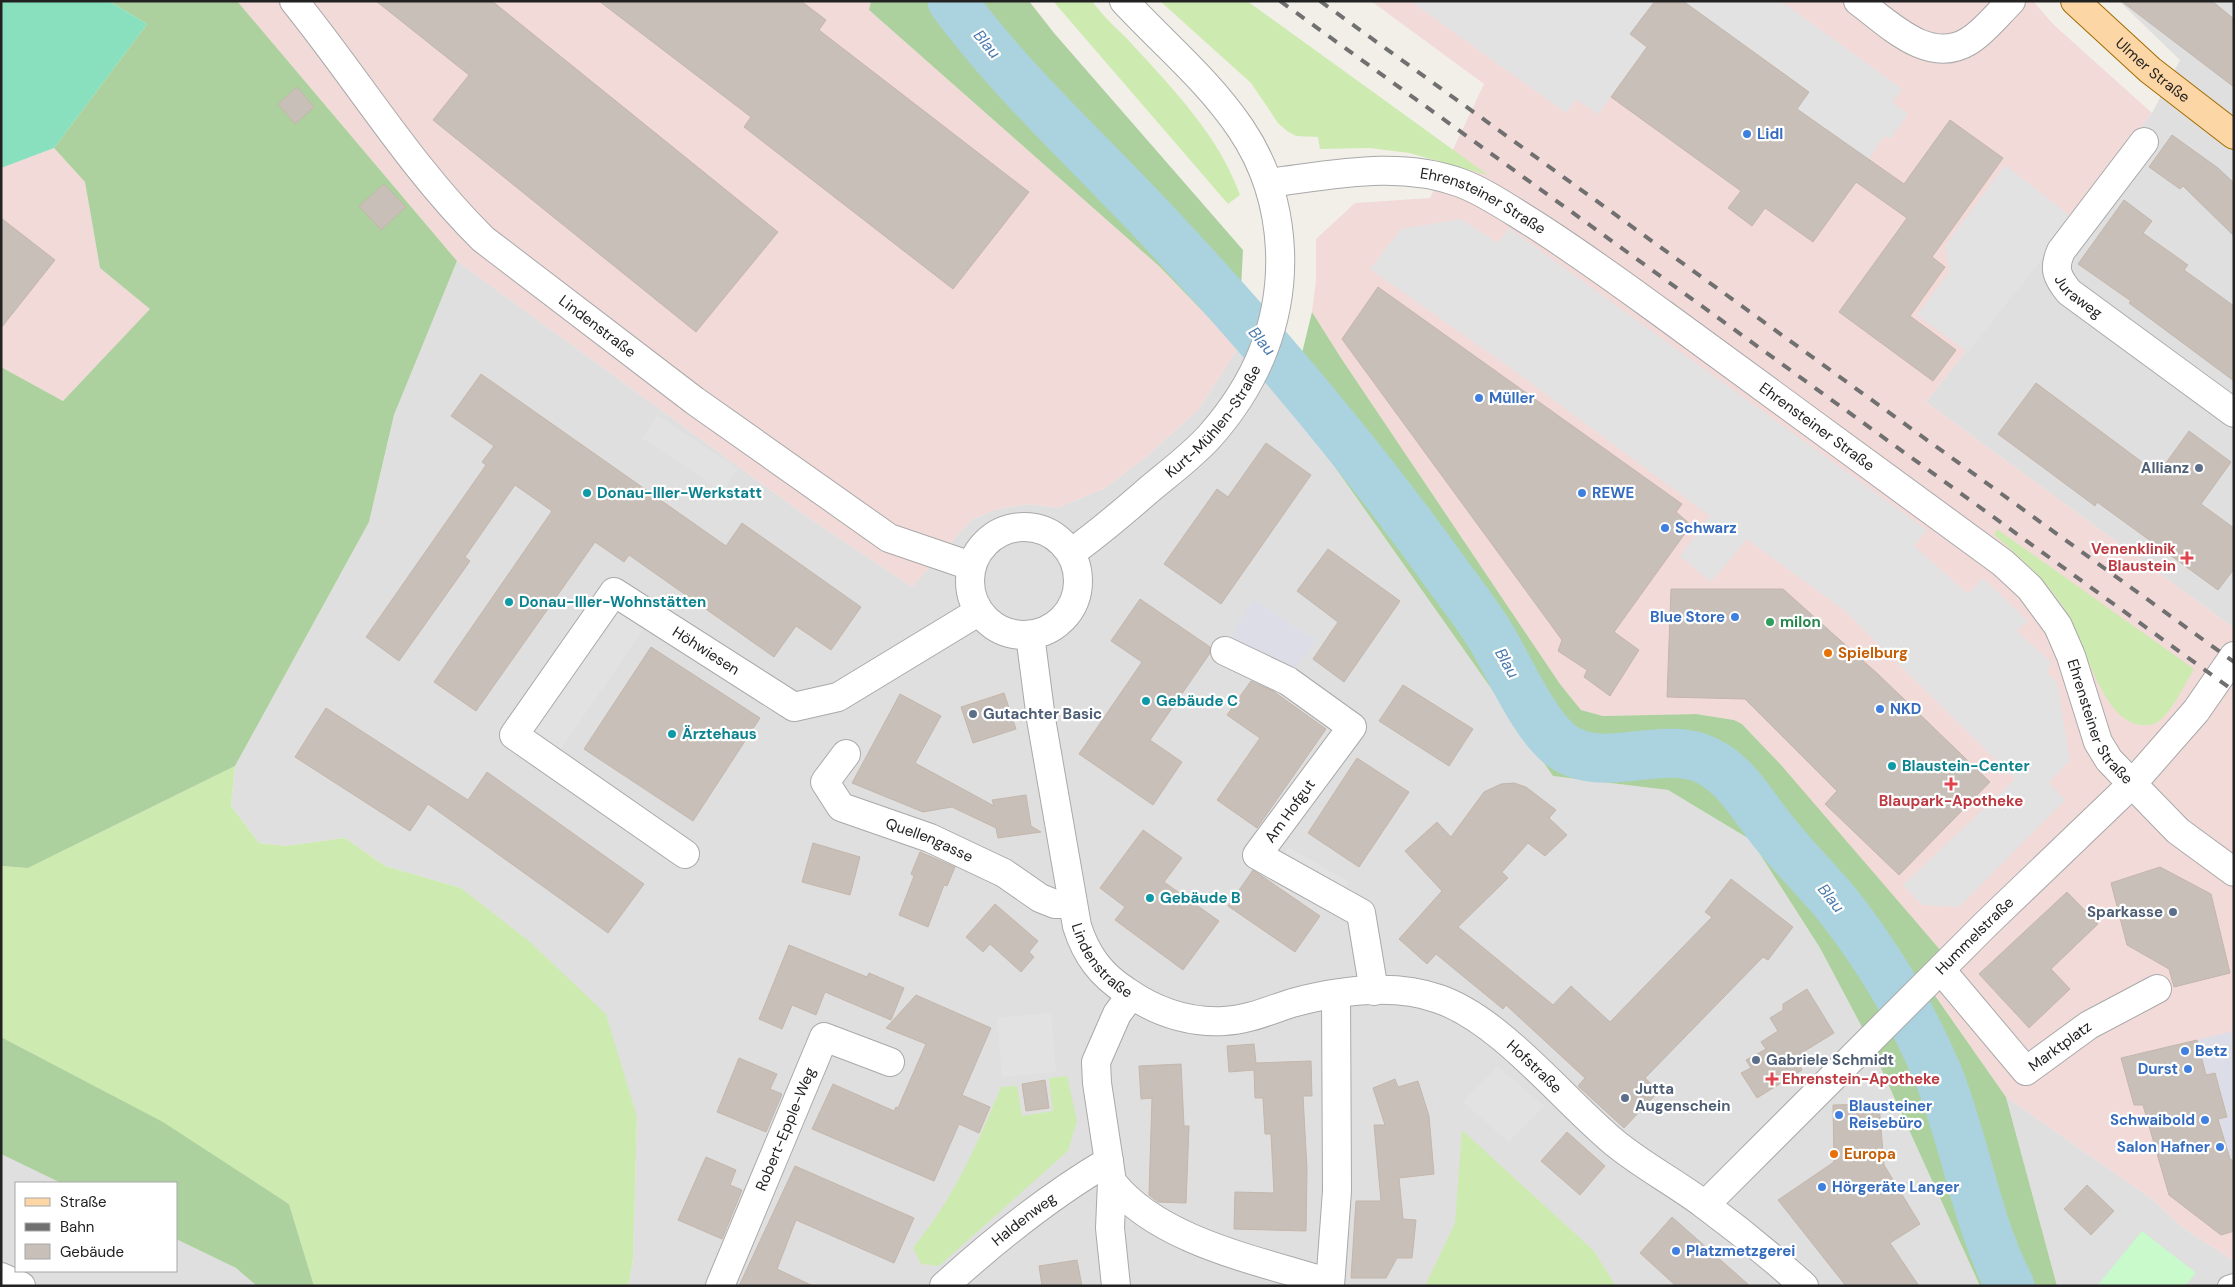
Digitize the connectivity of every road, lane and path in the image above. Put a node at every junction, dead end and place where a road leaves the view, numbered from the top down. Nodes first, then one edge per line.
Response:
1 (294, 1) edge
2 (1124, 1) edge
3 (1858, 1) edge
4 (2011, 1) edge
5 (2076, 1) edge
6 (2234, 135) edge
7 (2144, 142) dead end
8 (1269, 183) junction
9 (2234, 413) edge
10 (1071, 553) junction
11 (971, 566) junction
12 (978, 612) junction
13 (1030, 635) junction
14 (1225, 652) dead end
15 (2234, 656) edge
16 (846, 754) dead end
17 (2132, 784) junction
18 (685, 854) dead end
19 (2234, 872) edge
20 (1072, 904) junction
21 (1933, 979) junction
22 (2157, 989) dead end
23 (1374, 991) junction
24 (1336, 994) junction
25 (1131, 995) junction
26 (890, 1062) dead end
27 (1110, 1172) junction
28 (1705, 1205) junction
29 (1, 1277) edge
30 (1330, 1284) edge
31 (2234, 1284) edge
32 (21, 1286) edge
33 (720, 1286) edge
34 (944, 1286) edge
35 (1116, 1286) edge
36 (1804, 1286) edge
37 (2228, 1286) edge

1 - 11 street, Lindenstraße
2 - 8 street, Kurt-Mühlen-Straße
3 - 4 street
5 - 6 main road, Ulmer Straße
7 - 9 street, Juraweg
8 - 10 street, Kurt-Mühlen-Straße
8 - 17 street, Ehrensteiner Straße
10 - 11 street
10 - 13 street
11 - 12 street
12 - 13 street
12 - 18 street, Höhwiesen
13 - 20 street, Lindenstraße
14 - 23 street, Am Hofgut
15 - 17 street, Hummelstraße
16 - 20 street, Quellengasse
17 - 19 street, Ehrensteiner Straße
17 - 21 street, Hummelstraße
20 - 25 street, Lindenstraße
21 - 22 street, Marktplatz
21 - 28 street, Hummelstraße
23 - 24 street, Hofstraße
23 - 28 street, Hofstraße
24 - 25 street, Hofstraße
24 - 30 street
25 - 27 street, Lindenstraße
26 - 33 street, Robert-Epple-Weg
27 - 30 street
27 - 34 street, Haldenweg
27 - 35 street, Lindenstraße
28 - 36 street, Hofstraße
29 - 32 street
31 - 37 street

